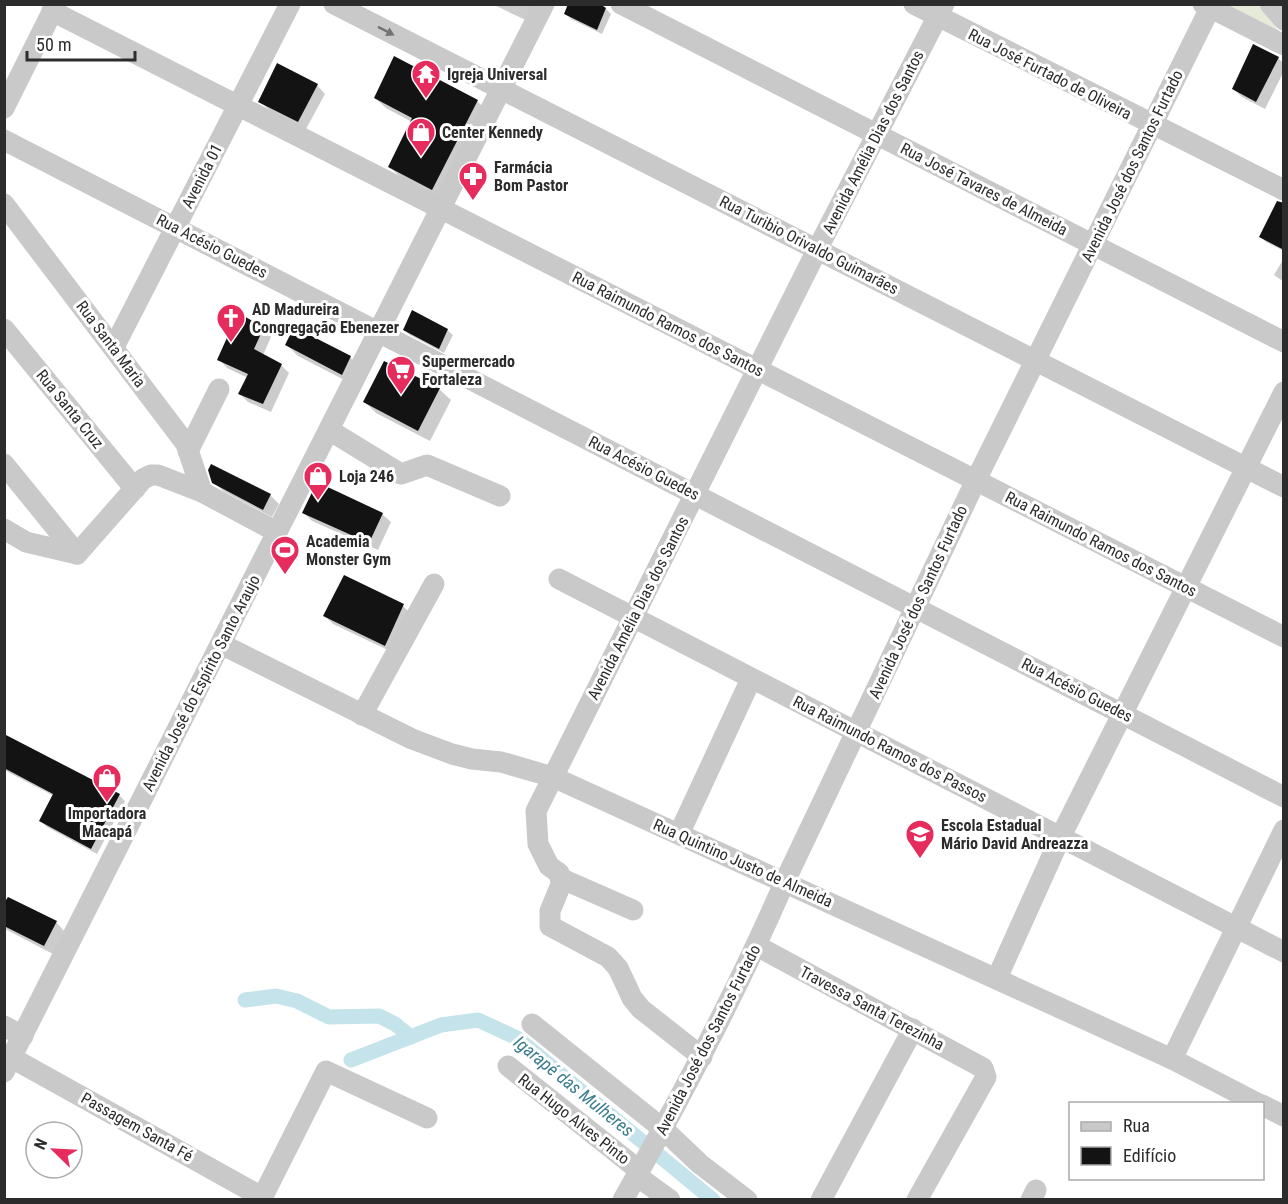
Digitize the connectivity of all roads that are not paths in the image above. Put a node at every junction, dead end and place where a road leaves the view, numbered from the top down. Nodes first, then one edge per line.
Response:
1 (290, 4) edge
2 (334, 4) edge
3 (544, 4) edge
4 (621, 4) edge
5 (914, 4) edge
6 (1270, 4) edge
7 (1208, 6) edge
8 (54, 8) edge
9 (940, 10) edge
10 (1284, 20) edge
11 (1284, 45) edge
12 (501, 90) junction
13 (238, 105) junction
14 (4, 108) edge
15 (1152, 125) junction
16 (876, 134) junction
17 (4, 140) edge
18 (1284, 190) edge
19 (4, 204) edge
20 (441, 208) junction
21 (176, 228) junction
22 (1092, 245) junction
23 (818, 250) junction
24 (4, 329) edge
25 (379, 332) junction
26 (1284, 342) edge
27 (114, 347) junction
28 (1035, 360) junction
29 (758, 369) junction
30 (219, 389) dead end
31 (1284, 392) edge
32 (329, 430) junction
33 (188, 451) junction
34 (4, 464) edge
35 (1246, 467) junction
36 (976, 480) junction
37 (1284, 486) edge
38 (135, 489) junction
39 (202, 492) junction
40 (696, 494) junction
41 (500, 496) dead end
42 (4, 530) edge
43 (277, 532) junction
44 (77, 554) junction
45 (559, 579) dead end
46 (434, 584) dead end
47 (1186, 587) junction
48 (916, 607) junction
49 (632, 618) junction
50 (1284, 637) edge
51 (221, 644) junction
52 (752, 679) junction
53 (1122, 714) junction
54 (362, 715) junction
55 (856, 731) junction
56 (553, 777) junction
57 (1284, 797) edge
58 (1284, 830) edge
59 (679, 834) junction
60 (1061, 837) junction
61 (560, 879) junction
62 (785, 881) junction
63 (633, 910) dead end
64 (1235, 927) junction
65 (757, 946) junction
66 (1284, 952) edge
67 (997, 978) junction
68 (532, 1024) dead end
69 (4, 1026) edge
70 (914, 1029) junction
71 (23, 1036) junction
72 (702, 1057) junction
73 (1172, 1059) junction
74 (8, 1065) edge
75 (508, 1066) dead end
76 (1257, 1102) edge
77 (1264, 1106) edge
78 (1284, 1116) edge
79 (428, 1118) dead end
80 (660, 1134) junction
81 (640, 1170) junction
82 (262, 1198) edge
83 (623, 1200) edge
84 (670, 1200) edge
85 (747, 1200) edge
86 (821, 1200) edge
87 (916, 1200) edge

1 - 13 street, Avenida 01
2 -> 12 street, Rua Turibio Orivaldo Guimarães
3 - 12 street, Avenida José do Espírito Santo Araujo
4 - 16 street, Rua José Tavares de Almeida
5 - 9 street, Rua José Furtado de Oliveira
6 - 10 street
7 - 11 street
7 - 15 street, Avenida José dos Santos Furtado
8 - 13 street, Rua Raimundo Ramos dos Santos
8 - 14 street
9 - 15 street, Rua José Furtado de Oliveira
9 - 16 street, Avenida Amélia Dias dos Santos
12 - 20 street, Avenida José do Espírito Santo Araujo
12 - 23 street, Rua Turibio Orivaldo Guimarães
13 - 20 street, Rua Raimundo Ramos dos Santos
13 - 21 street, Avenida 01
15 - 18 street, Rua José Furtado de Oliveira
15 - 22 street, Avenida José dos Santos Furtado
16 - 22 street, Rua José Tavares de Almeida
16 - 23 street, Avenida Amélia Dias dos Santos
17 - 21 street, Rua Acésio Guedes
19 - 27 street, Rua Santa Maria
20 - 25 street, Avenida José do Espírito Santo Araujo
20 - 29 street, Rua Raimundo Ramos dos Santos
21 - 25 street, Rua Acésio Guedes
21 - 27 street, Avenida 01
22 - 26 street, Rua José Tavares de Almeida
22 - 28 street, Avenida José dos Santos Furtado
23 - 28 street, Rua Turibio Orivaldo Guimarães
23 - 29 street, Avenida Amélia Dias dos Santos
24 - 38 street, Rua Santa Cruz
25 - 32 street, Avenida José do Espírito Santo Araujo
25 - 40 street, Rua Acésio Guedes
27 - 33 street, Rua Santa Maria
28 - 35 street, Rua Turibio Orivaldo Guimarães
28 - 36 street, Avenida José dos Santos Furtado
29 - 36 street, Rua Raimundo Ramos dos Santos
29 - 40 street, Avenida Amélia Dias dos Santos
30 - 33 street
31 - 35 street
32 - 41 street
32 - 43 street, Avenida José do Espírito Santo Araujo
33 - 39 street, Rua Santa Maria
34 - 44 street
35 - 37 street, Rua Turibio Orivaldo Guimarães
35 - 47 street
36 - 47 street, Rua Raimundo Ramos dos Santos
36 - 48 street, Avenida José dos Santos Furtado
38 - 39 street
38 - 44 street
39 - 43 street
40 - 48 street, Rua Acésio Guedes
40 - 49 street, Avenida Amélia Dias dos Santos
42 - 44 street
43 - 51 street, Avenida José do Espírito Santo Araujo
45 - 49 street, Rua Raimundo Ramos dos Passos
46 - 54 street
47 - 50 street, Rua Raimundo Ramos dos Santos
47 - 53 street
48 - 53 street, Rua Acésio Guedes
48 - 55 street, Avenida José dos Santos Furtado
49 - 52 street, Rua Raimundo Ramos dos Passos
49 - 56 street, Avenida Amélia Dias dos Santos
51 - 54 street, Rua Quintino Justo de Almeida
51 - 71 street, Avenida José do Espírito Santo Araujo
52 - 55 street, Rua Raimundo Ramos dos Passos
52 - 59 street
53 - 57 street, Rua Acésio Guedes
53 - 60 street
54 - 56 street, Rua Quintino Justo de Almeida
55 - 60 street, Rua Raimundo Ramos dos Passos
55 - 62 street, Avenida José dos Santos Furtado
56 - 59 street, Rua Quintino Justo de Almeida
56 - 61 street, Avenida Amélia Dias dos Santos
58 - 64 street
59 - 62 street, Rua Quintino Justo de Almeida
60 - 64 street, Rua Raimundo Ramos dos Passos
60 - 67 street
61 - 63 street
61 - 72 street
62 - 65 street, Avenida José dos Santos Furtado
62 - 67 street, Rua Quintino Justo de Almeida
64 - 66 street, Rua Raimundo Ramos dos Passos
64 - 73 street
65 - 70 street, Travessa Santa Terezinha
65 - 72 street, Avenida José dos Santos Furtado
67 - 73 street, Rua Quintino Justo de Almeida
68 - 80 street
69 - 71 street
70 - 86 street
70 - 87 street, Travessa Santa Terezinha
71 - 74 street, Avenida José do Espírito Santo Araujo
72 - 80 street, Avenida José dos Santos Furtado
73 - 76 street, Rua Quintino Justo de Almeida
74 - 82 street, Passagem Santa Fé
75 - 81 street, Rua Hugo Alves Pinto
77 - 78 street, Rua Quintino Justo de Almeida
79 - 82 street
80 - 81 street, Avenida José dos Santos Furtado
80 - 85 street
81 - 83 street, Avenida José dos Santos Furtado
81 - 84 street, Rua Hugo Alves Pinto

